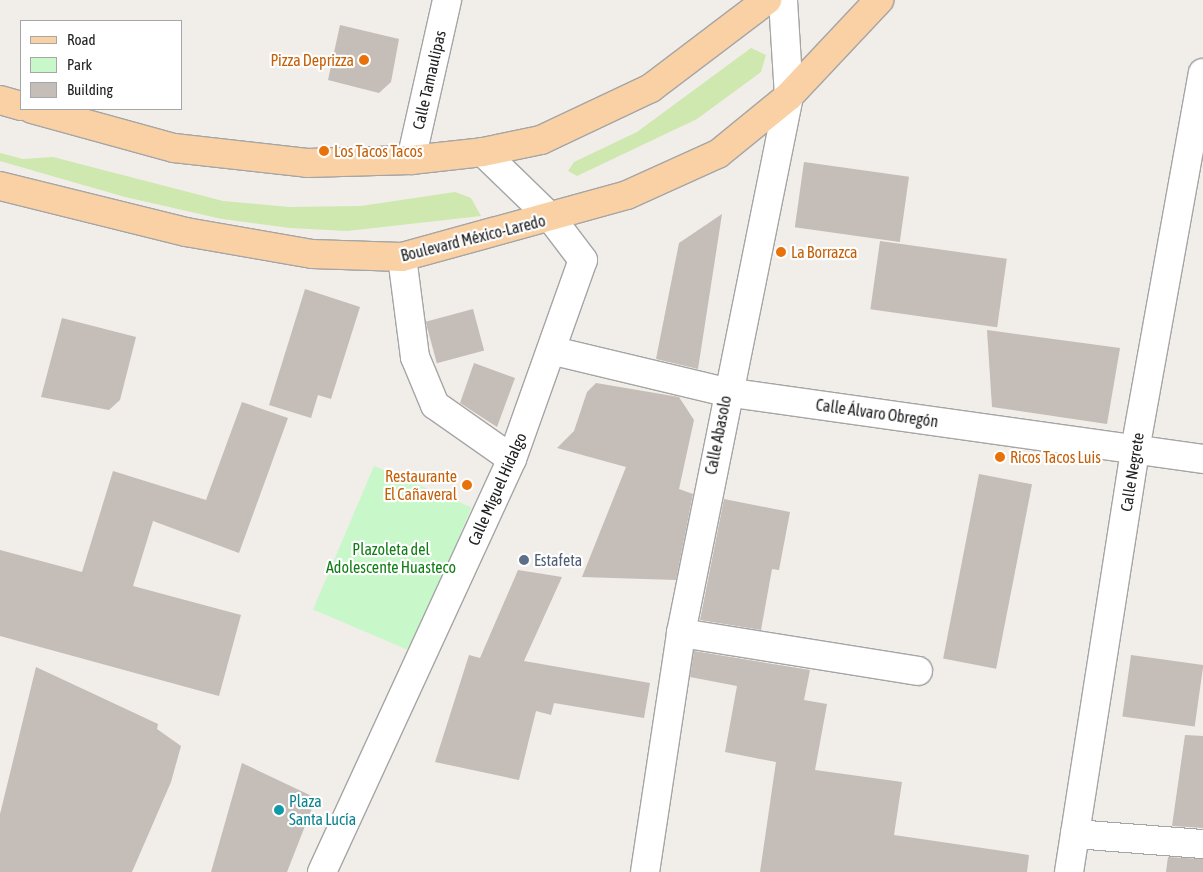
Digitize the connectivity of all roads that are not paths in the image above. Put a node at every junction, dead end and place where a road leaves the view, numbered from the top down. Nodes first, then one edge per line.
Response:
1 (447, 0) edge
2 (767, 0) edge
3 (783, 0) edge
4 (879, 0) edge
5 (1203, 73) edge
6 (789, 96) junction
7 (0, 100) edge
8 (20, 106) edge
9 (36, 110) edge
10 (483, 152) junction
11 (411, 160) junction
12 (0, 186) edge
13 (551, 218) junction
14 (402, 257) junction
15 (554, 351) junction
16 (726, 392) junction
17 (1135, 450) junction
18 (512, 459) junction
19 (1203, 459) edge
20 (681, 633) junction
21 (918, 671) dead end
22 (1075, 834) junction
23 (1203, 844) edge
24 (322, 872) edge
25 (645, 872) edge
26 (1069, 872) edge

1 - 11 street, Calle Tamaulipas
2 - 10 main road
3 - 6 street, Calle Abasolo
4 - 6 main road, Boulevard México-Laredo
5 - 17 street, Calle Negrete
6 - 13 main road, Boulevard México-Laredo
6 - 16 street, Calle Abasolo
7 - 8 main road
9 - 11 main road
10 - 11 main road
10 - 13 street, Calle Miguel Hidalgo
12 - 14 main road, Boulevard México-Laredo
13 - 14 main road, Boulevard México-Laredo
13 - 15 street, Calle Miguel Hidalgo
14 - 18 street
15 - 16 street, Calle Álvaro Obregón
15 - 18 street, Calle Miguel Hidalgo
16 - 17 street, Calle Álvaro Obregón
16 - 20 street, Calle Abasolo
17 - 19 street, Calle Álvaro Obregón
17 - 22 street, Calle Negrete
18 - 24 street, Calle Miguel Hidalgo
20 - 21 street
20 - 25 street, Calle Abasolo
22 - 23 street
22 - 26 street, Calle Negrete

